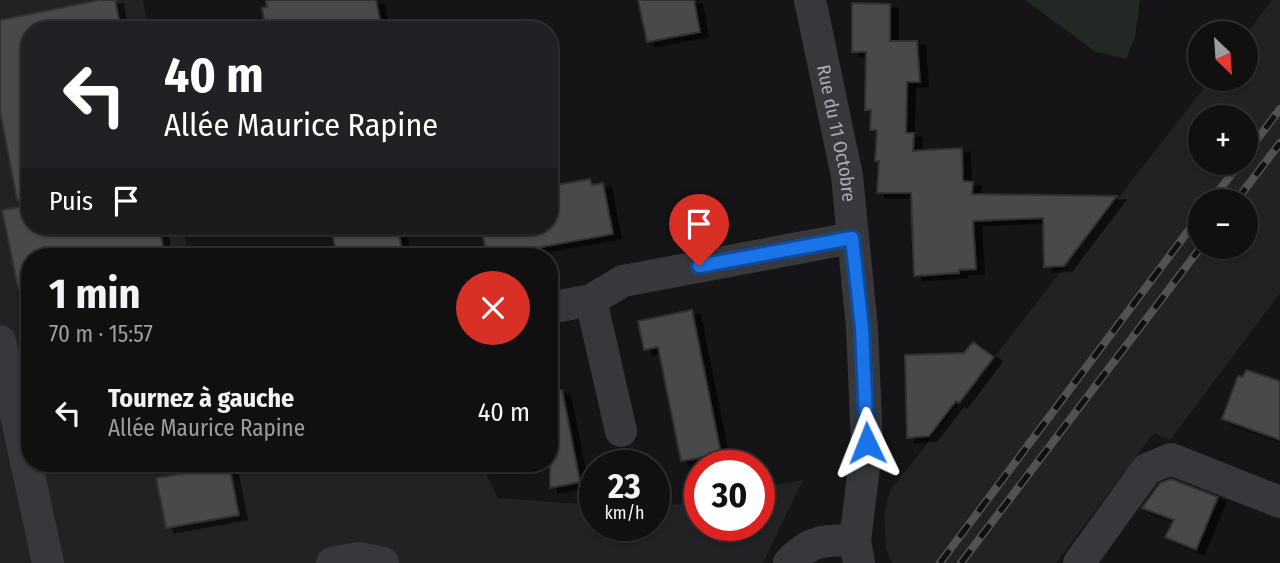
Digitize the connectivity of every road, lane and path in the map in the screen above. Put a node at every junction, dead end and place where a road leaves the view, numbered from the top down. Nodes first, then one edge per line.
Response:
1 (810, 0) edge
2 (852, 238) junction
3 (592, 300) junction
4 (558, 306) edge
5 (0, 341) edge
6 (621, 432) dead end
7 (21, 438) edge
8 (28, 472) edge
9 (1280, 502) edge
10 (857, 552) edge
11 (48, 563) edge
12 (332, 563) edge
13 (383, 563) edge
14 (789, 563) edge
15 (1079, 563) edge

1 - 2 street, Rue du 11 Octobre
2 - 3 street
2 - 10 street, Rue du 11 Octobre
3 - 4 street
3 - 6 street
5 - 7 street
8 - 11 street
9 - 15 street
10 - 14 street
12 - 13 street

